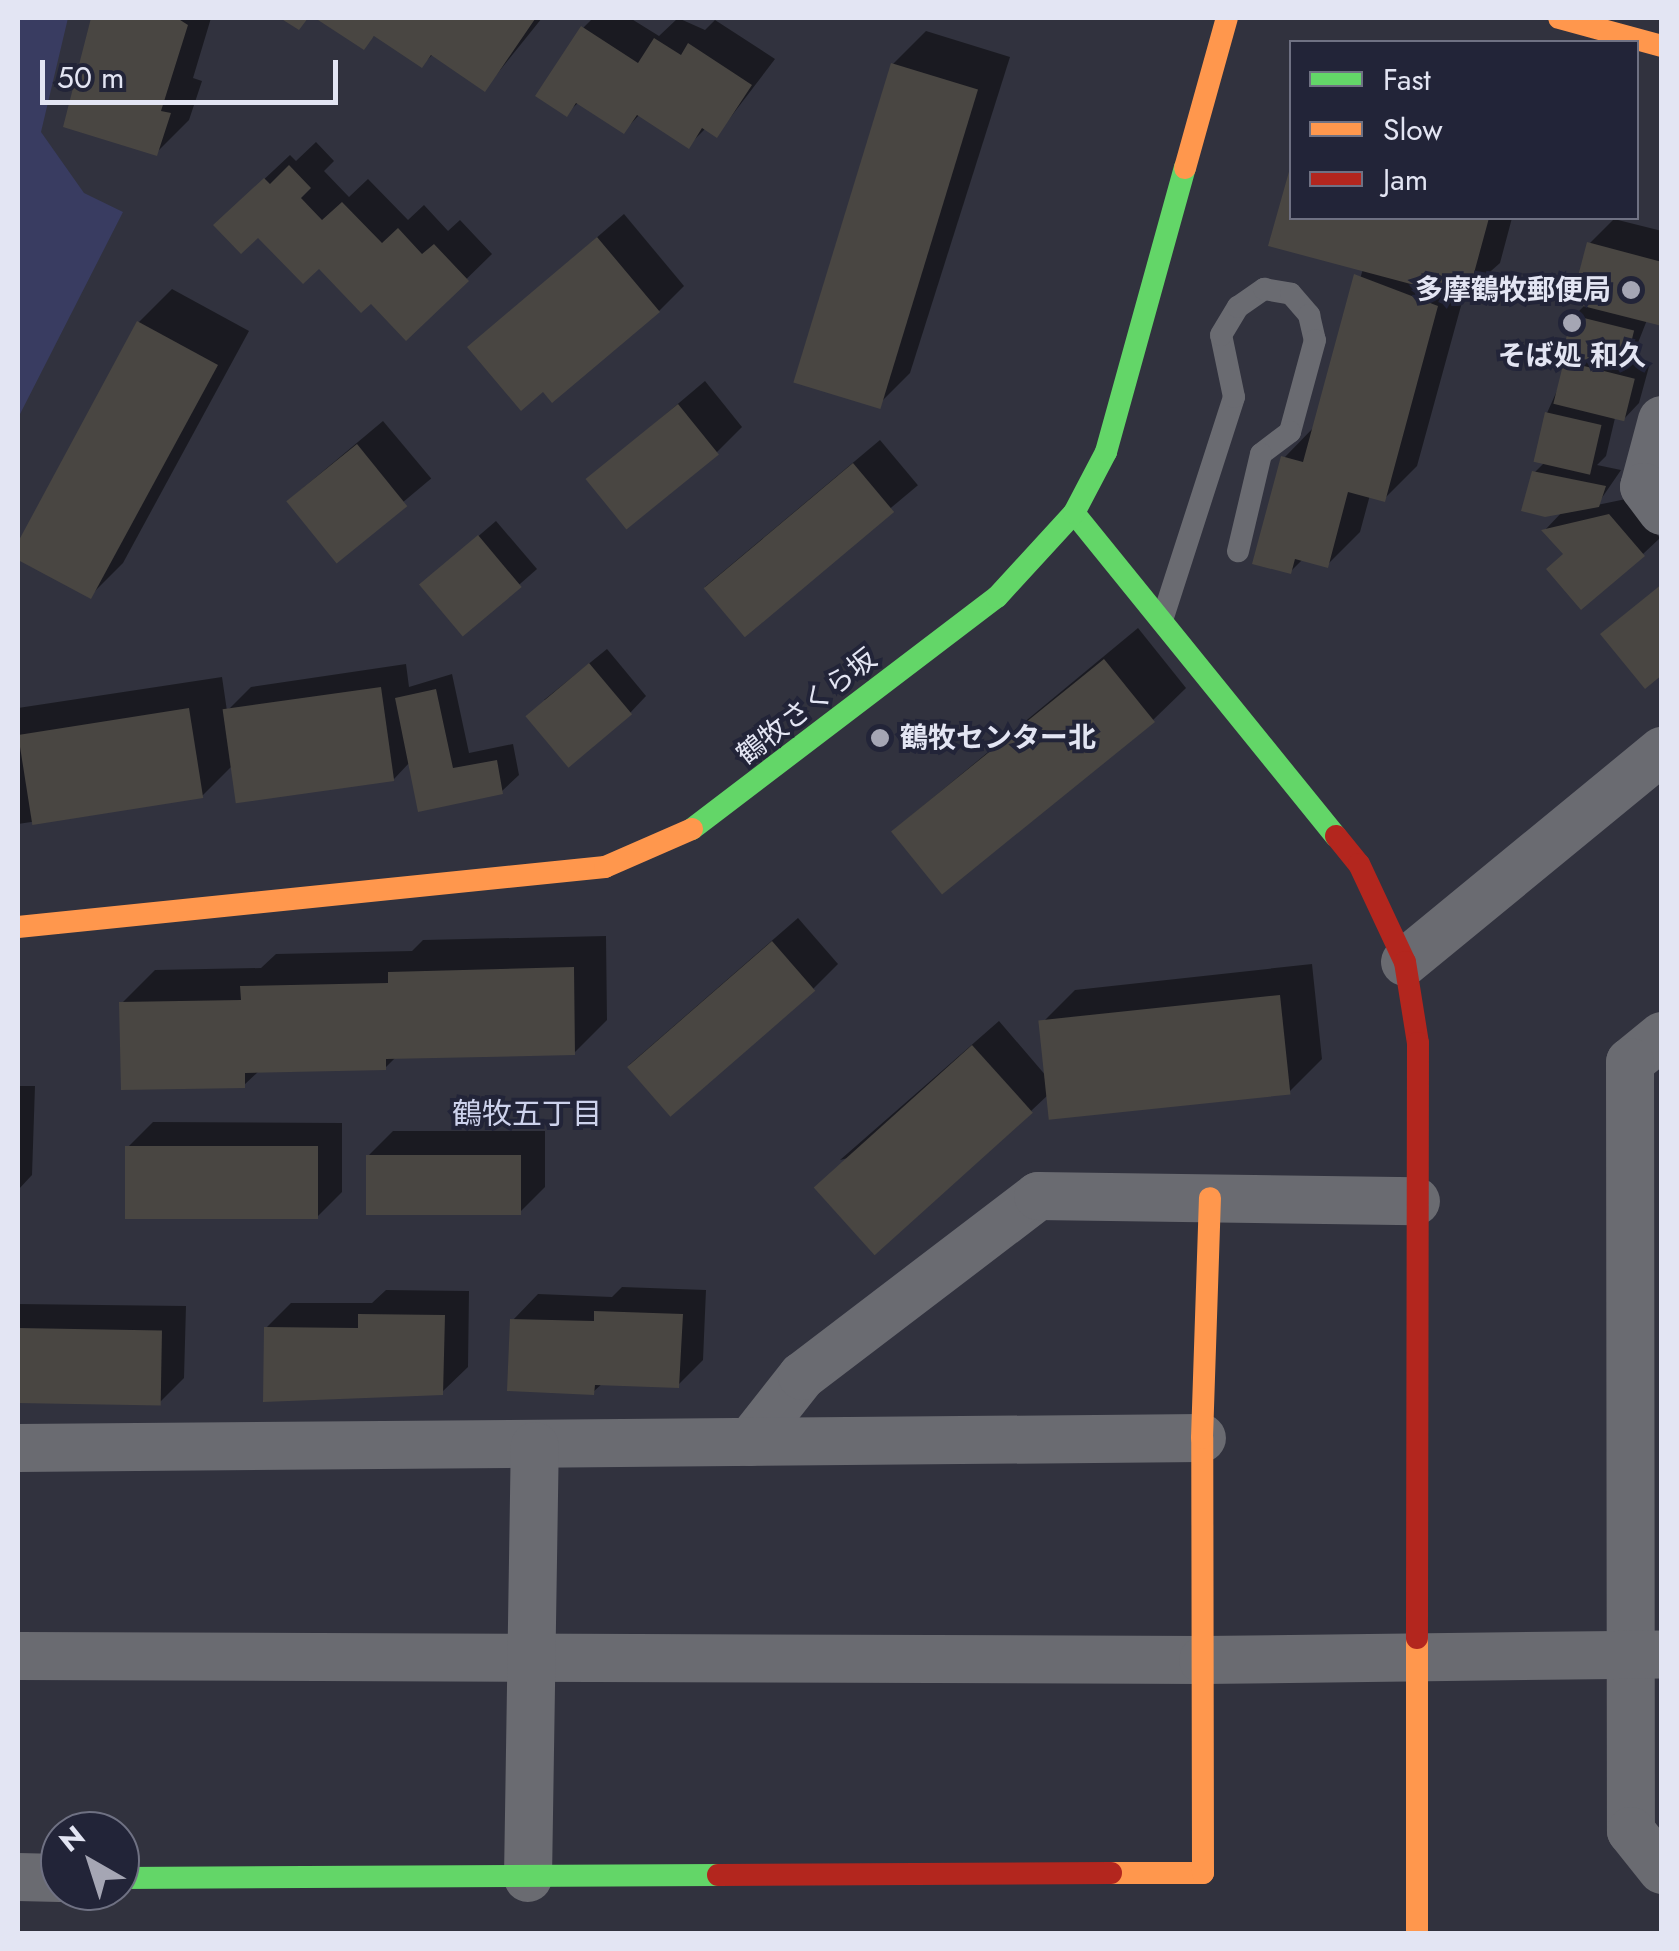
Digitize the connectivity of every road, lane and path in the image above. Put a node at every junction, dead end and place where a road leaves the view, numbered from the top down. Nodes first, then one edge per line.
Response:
1 (1226, 18) edge
2 (1559, 18) edge
3 (1662, 46) edge
4 (1662, 420) edge
5 (1662, 510) edge
6 (1074, 513) junction
7 (1238, 551) dead end
8 (1162, 620) junction
9 (1662, 751) edge
10 (18, 928) edge
11 (1406, 962) junction
12 (1662, 1036) edge
13 (1210, 1198) junction
14 (1416, 1201) junction
15 (1202, 1438) junction
16 (750, 1442) junction
17 (534, 1446) junction
18 (18, 1448) edge
19 (1418, 1654) junction
20 (18, 1656) edge
21 (1646, 1656) edge
22 (534, 1657) junction
23 (1203, 1660) junction
24 (1662, 1870) edge
25 (140, 1878) edge
26 (528, 1878) junction
27 (1418, 1934) edge

1 - 6 street, 鶴牧さくら坂
2 - 3 street
4 - 5 street
6 - 8 street
6 - 10 street, 鶴牧さくら坂
7 - 8 lane
8 - 11 street
9 - 11 street
11 - 14 street
12 - 21 street
13 - 14 street
13 - 15 street
13 - 16 street
14 - 19 street
15 - 16 street
15 - 23 street
16 - 17 street
17 - 18 street
17 - 22 street
19 - 21 street
19 - 23 street
19 - 27 street
20 - 22 street
21 - 24 street
22 - 23 street
22 - 26 street
23 - 26 street
25 - 26 street

